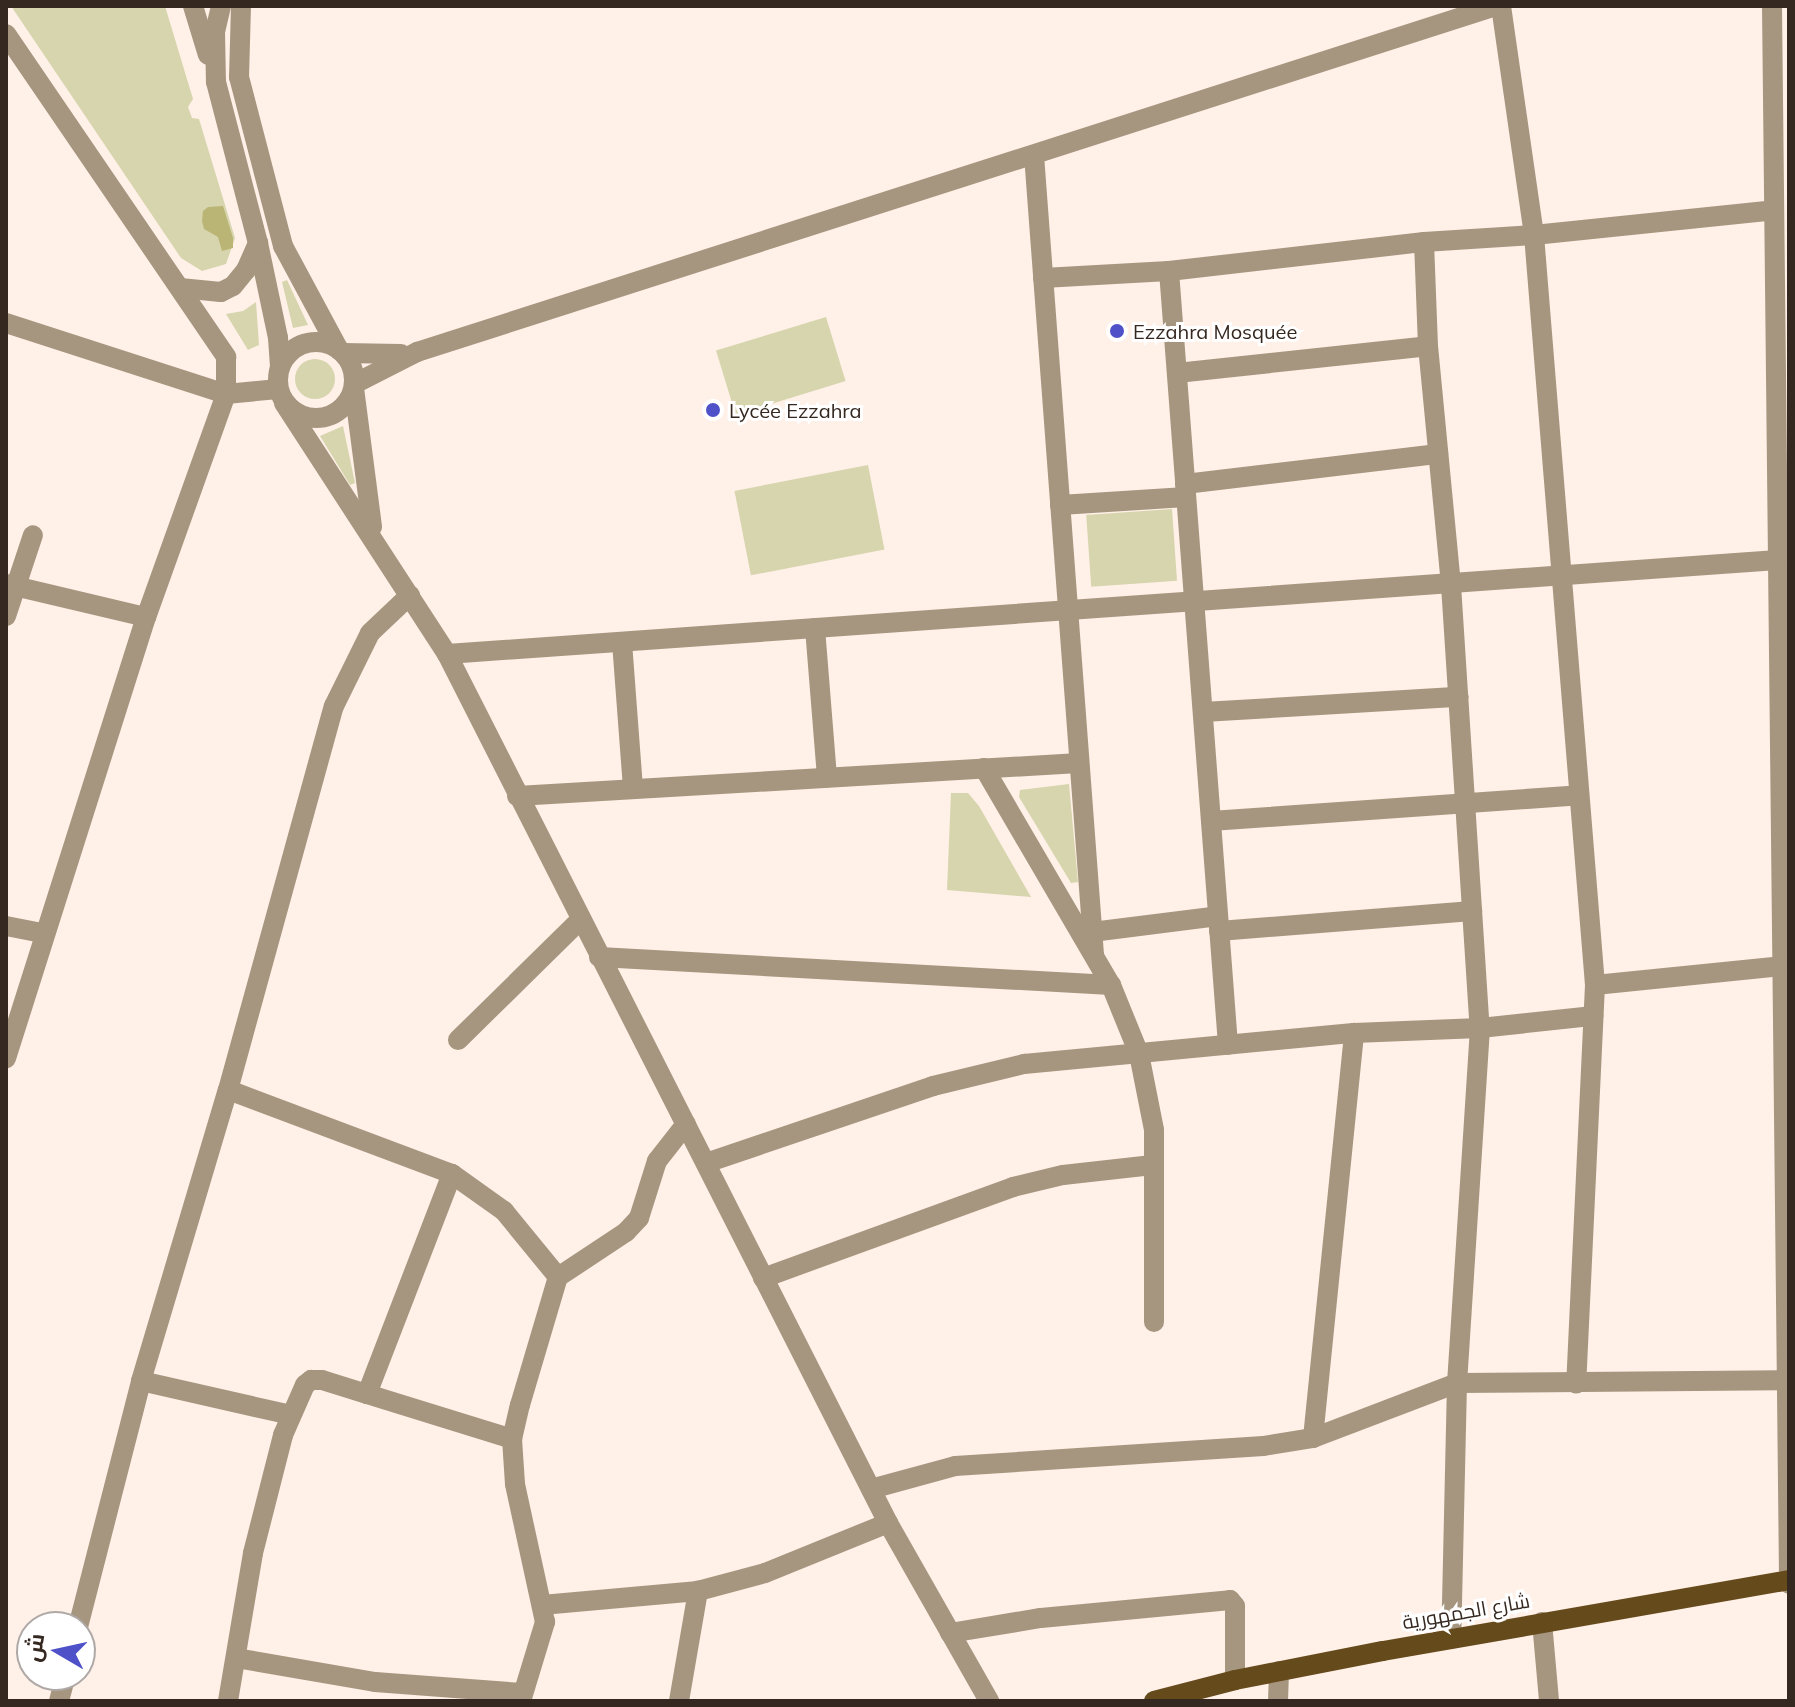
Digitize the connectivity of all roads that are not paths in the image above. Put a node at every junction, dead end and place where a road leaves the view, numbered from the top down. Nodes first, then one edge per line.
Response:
1 (193, 6) edge
2 (221, 6) edge
3 (241, 6) edge
4 (1498, 6) edge
5 (1772, 6) edge
6 (6, 34) edge
7 (1781, 45) edge
8 (216, 82) junction
9 (1034, 155) junction
10 (1774, 210) junction
11 (1534, 235) junction
12 (1424, 242) junction
13 (258, 243) junction
14 (1169, 271) junction
15 (1043, 278) junction
16 (180, 288) junction
17 (6, 323) edge
18 (1428, 346) junction
19 (341, 352) junction
20 (417, 352) junction
21 (280, 367) junction
22 (1177, 373) junction
23 (1782, 380) edge
24 (354, 385) junction
25 (226, 394) junction
26 (281, 396) junction
27 (1438, 454) junction
28 (1186, 490) junction
29 (1060, 505) junction
30 (33, 535) dead end
31 (373, 535) junction
32 (1778, 560) junction
33 (1562, 574) junction
34 (11, 585) edge
35 (1451, 585) junction
36 (410, 595) junction
37 (1194, 601) junction
38 (1068, 610) junction
39 (6, 616) edge
40 (146, 617) junction
41 (815, 628) junction
42 (622, 642) junction
43 (447, 654) junction
44 (1459, 697) junction
45 (1203, 712) junction
46 (1079, 763) junction
47 (984, 768) junction
48 (827, 778) junction
49 (633, 789) junction
50 (1579, 795) junction
51 (517, 796) junction
52 (1467, 804) junction
53 (1211, 821) junction
54 (1472, 911) junction
55 (580, 920) junction
56 (1218, 923) junction
57 (6, 926) edge
58 (1092, 932) junction
59 (43, 933) junction
60 (1094, 955) junction
61 (599, 957) junction
62 (1782, 966) junction
63 (1111, 985) junction
64 (1595, 985) junction
65 (1593, 1016) junction
66 (1480, 1028) junction
67 (1354, 1033) junction
68 (458, 1040) dead end
69 (1228, 1045) junction
70 (1139, 1054) junction
71 (6, 1058) edge
72 (228, 1090) junction
73 (686, 1124) junction
74 (706, 1163) junction
75 (1152, 1165) junction
76 (452, 1174) junction
77 (558, 1277) junction
78 (763, 1278) junction
79 (1154, 1322) dead end
80 (141, 1381) junction
81 (1457, 1383) junction
82 (1576, 1384) junction
83 (1787, 1388) edge
84 (367, 1394) junction
85 (291, 1415) junction
86 (1313, 1438) junction
87 (512, 1439) junction
88 (871, 1489) junction
89 (888, 1523) junction
90 (1789, 1582) edge
91 (698, 1591) junction
92 (542, 1605) junction
93 (82, 1611) edge
94 (1542, 1622) junction
95 (950, 1633) junction
96 (1451, 1639) junction
97 (236, 1658) junction
98 (1279, 1671) junction
99 (1235, 1680) junction
100 (521, 1697) edge
101 (228, 1701) edge
102 (679, 1701) edge
103 (989, 1701) edge
104 (1154, 1701) edge
105 (1278, 1701) edge
106 (1549, 1701) edge

1 - 8 street
2 - 8 street
3 - 19 street
4 - 9 street
4 - 11 street
5 - 7 street
6 - 16 street
7 - 10 street
8 - 13 street
9 - 15 street
9 - 20 street
10 - 11 street
10 - 23 street
11 - 12 street
11 - 33 street
12 - 14 street
12 - 18 street
13 - 16 street
13 - 21 street
14 - 15 street
14 - 22 street
15 - 29 street
16 - 25 street
17 - 25 street
18 - 22 street
18 - 27 street
19 - 20 street
19 - 21 street
19 - 24 street
20 - 24 street
21 - 26 street
22 - 28 street
23 - 32 street
24 - 26 street
24 - 31 street
25 - 26 street
25 - 40 street
26 - 31 street
27 - 28 street
27 - 35 street
28 - 29 street
28 - 37 street
29 - 38 street
30 - 34 street
31 - 36 street
32 - 33 street
32 - 62 street
33 - 35 street
33 - 50 street
34 - 39 street
34 - 40 street
35 - 37 street
35 - 44 street
36 - 43 street
36 - 72 street
37 - 38 street
37 - 45 street
38 - 41 street
38 - 46 street
40 - 59 street
41 - 42 street
41 - 48 street
42 - 43 street
42 - 49 street
43 - 51 street
44 - 45 street
44 - 52 street
45 - 53 street
46 - 47 street
46 - 58 street
47 - 48 street
47 - 60 street
48 - 49 street
49 - 51 street
50 - 52 street
50 - 64 street
51 - 55 street
52 - 53 street
52 - 54 street
53 - 56 street
54 - 56 street
54 - 66 street
55 - 61 street
55 - 68 street
56 - 58 street
56 - 69 street
57 - 59 street
58 - 60 street
59 - 71 street
60 - 63 street
61 - 63 street
61 - 73 street
62 - 64 street
62 - 83 street
63 - 70 street
64 - 65 street
65 - 66 street
65 - 82 street
66 - 67 street
66 - 81 street
67 - 69 street
67 - 86 street
69 - 70 street
70 - 74 street
70 - 75 street
72 - 76 street
72 - 80 street
73 - 74 street
73 - 77 street
74 - 78 street
75 - 78 street
75 - 79 street
76 - 77 street
76 - 84 street
77 - 87 street
78 - 88 street
80 - 85 street
80 - 93 street
81 - 82 street
81 - 86 street
81 - 96 street
82 - 83 street
83 - 90 street
84 - 85 street
84 - 87 street
85 - 97 street
86 - 88 street
87 - 92 street
88 - 89 street
89 - 91 street
89 - 95 street
90 - 94 main road, شارع الجمهورية
91 - 92 street
91 - 102 street
92 - 100 street
94 - 96 main road, شارع الجمهورية
94 - 106 street
95 - 99 street
95 - 103 street
96 - 98 main road, شارع الجمهورية
97 - 100 street
97 - 101 street
98 - 99 main road, شارع الجمهورية
98 - 105 street
99 - 104 main road, شارع الجمهورية

